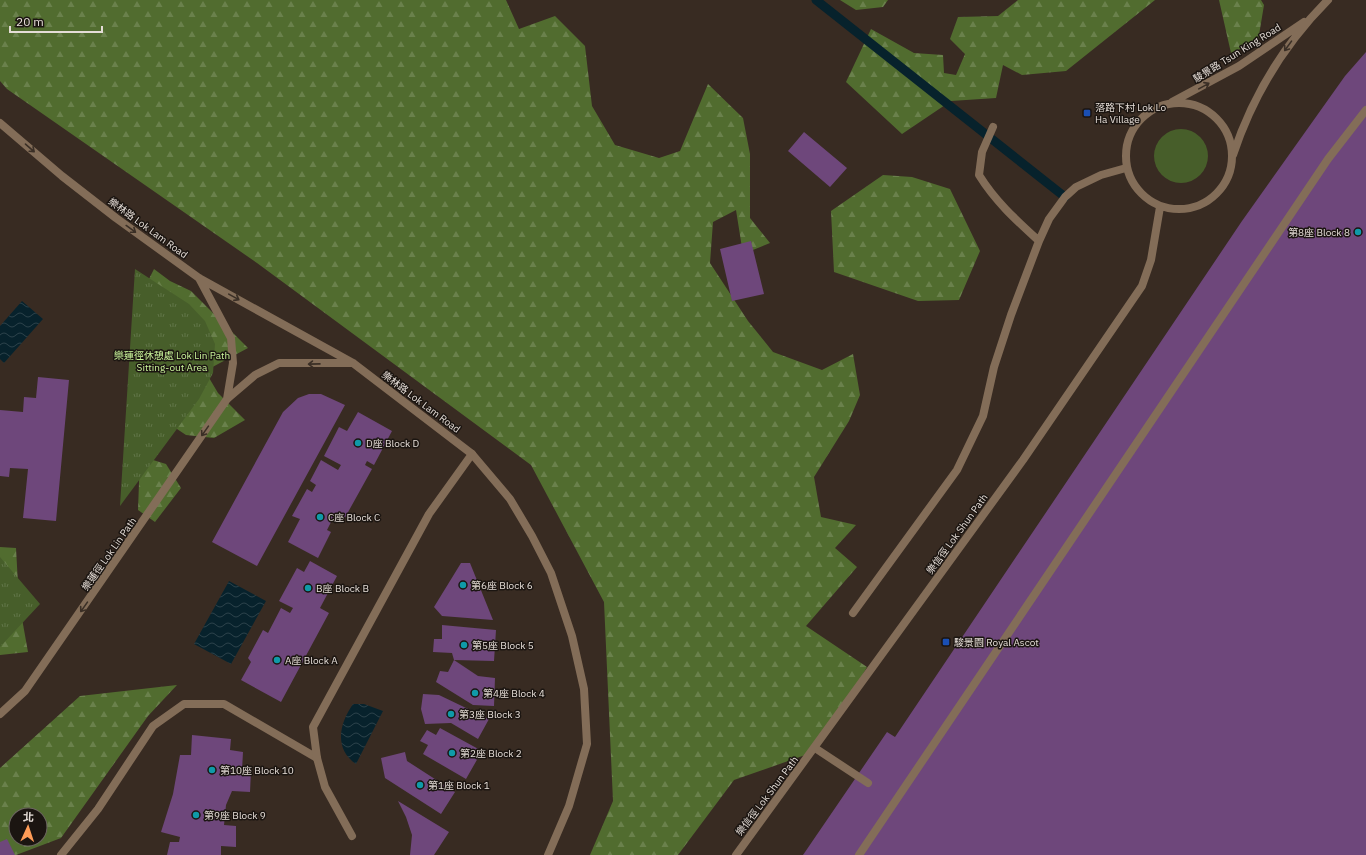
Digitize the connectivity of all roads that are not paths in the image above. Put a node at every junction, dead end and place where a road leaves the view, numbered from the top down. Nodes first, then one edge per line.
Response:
1 (1328, 0) edge
2 (1312, 15) junction
3 (1170, 104) junction
4 (1366, 110) edge
5 (0, 123) edge
6 (993, 127) dead end
7 (1232, 158) junction
8 (1126, 168) junction
9 (1160, 207) junction
10 (1039, 241) junction
11 (200, 278) junction
12 (353, 363) junction
13 (227, 399) junction
14 (472, 454) junction
15 (853, 613) dead end
16 (0, 714) edge
17 (815, 748) junction
18 (317, 758) junction
19 (868, 783) dead end
20 (352, 836) dead end
21 (61, 855) edge
22 (548, 855) edge
23 (736, 855) edge
24 (859, 855) edge

1 - 2 street, 駿景路 Tsun King Road
3 -> 2 street, 駿景路 Tsun King Road
2 -> 7 street, 駿景路 Tsun King Road
3 - 7 street
3 - 8 street
4 - 24 street
5 -> 11 street, 樂林路 Lok Lam Road
6 - 10 street
7 - 9 street
8 - 9 street
8 - 10 street
9 - 17 street, 樂信徑 Lok Shun Path
10 - 15 street
11 -> 12 street, 樂林路 Lok Lam Road
11 - 13 street, 樂蓮徑 Lok Lin Path
12 -> 13 street, 樂蓮徑 Lok Lin Path
12 - 14 street, 樂林路 Lok Lam Road
13 -> 16 street, 樂蓮徑 Lok Lin Path
14 - 18 street
14 - 22 street
17 - 19 street
17 - 23 street, 樂信徑 Lok Shun Path
18 - 20 street
18 - 21 street

